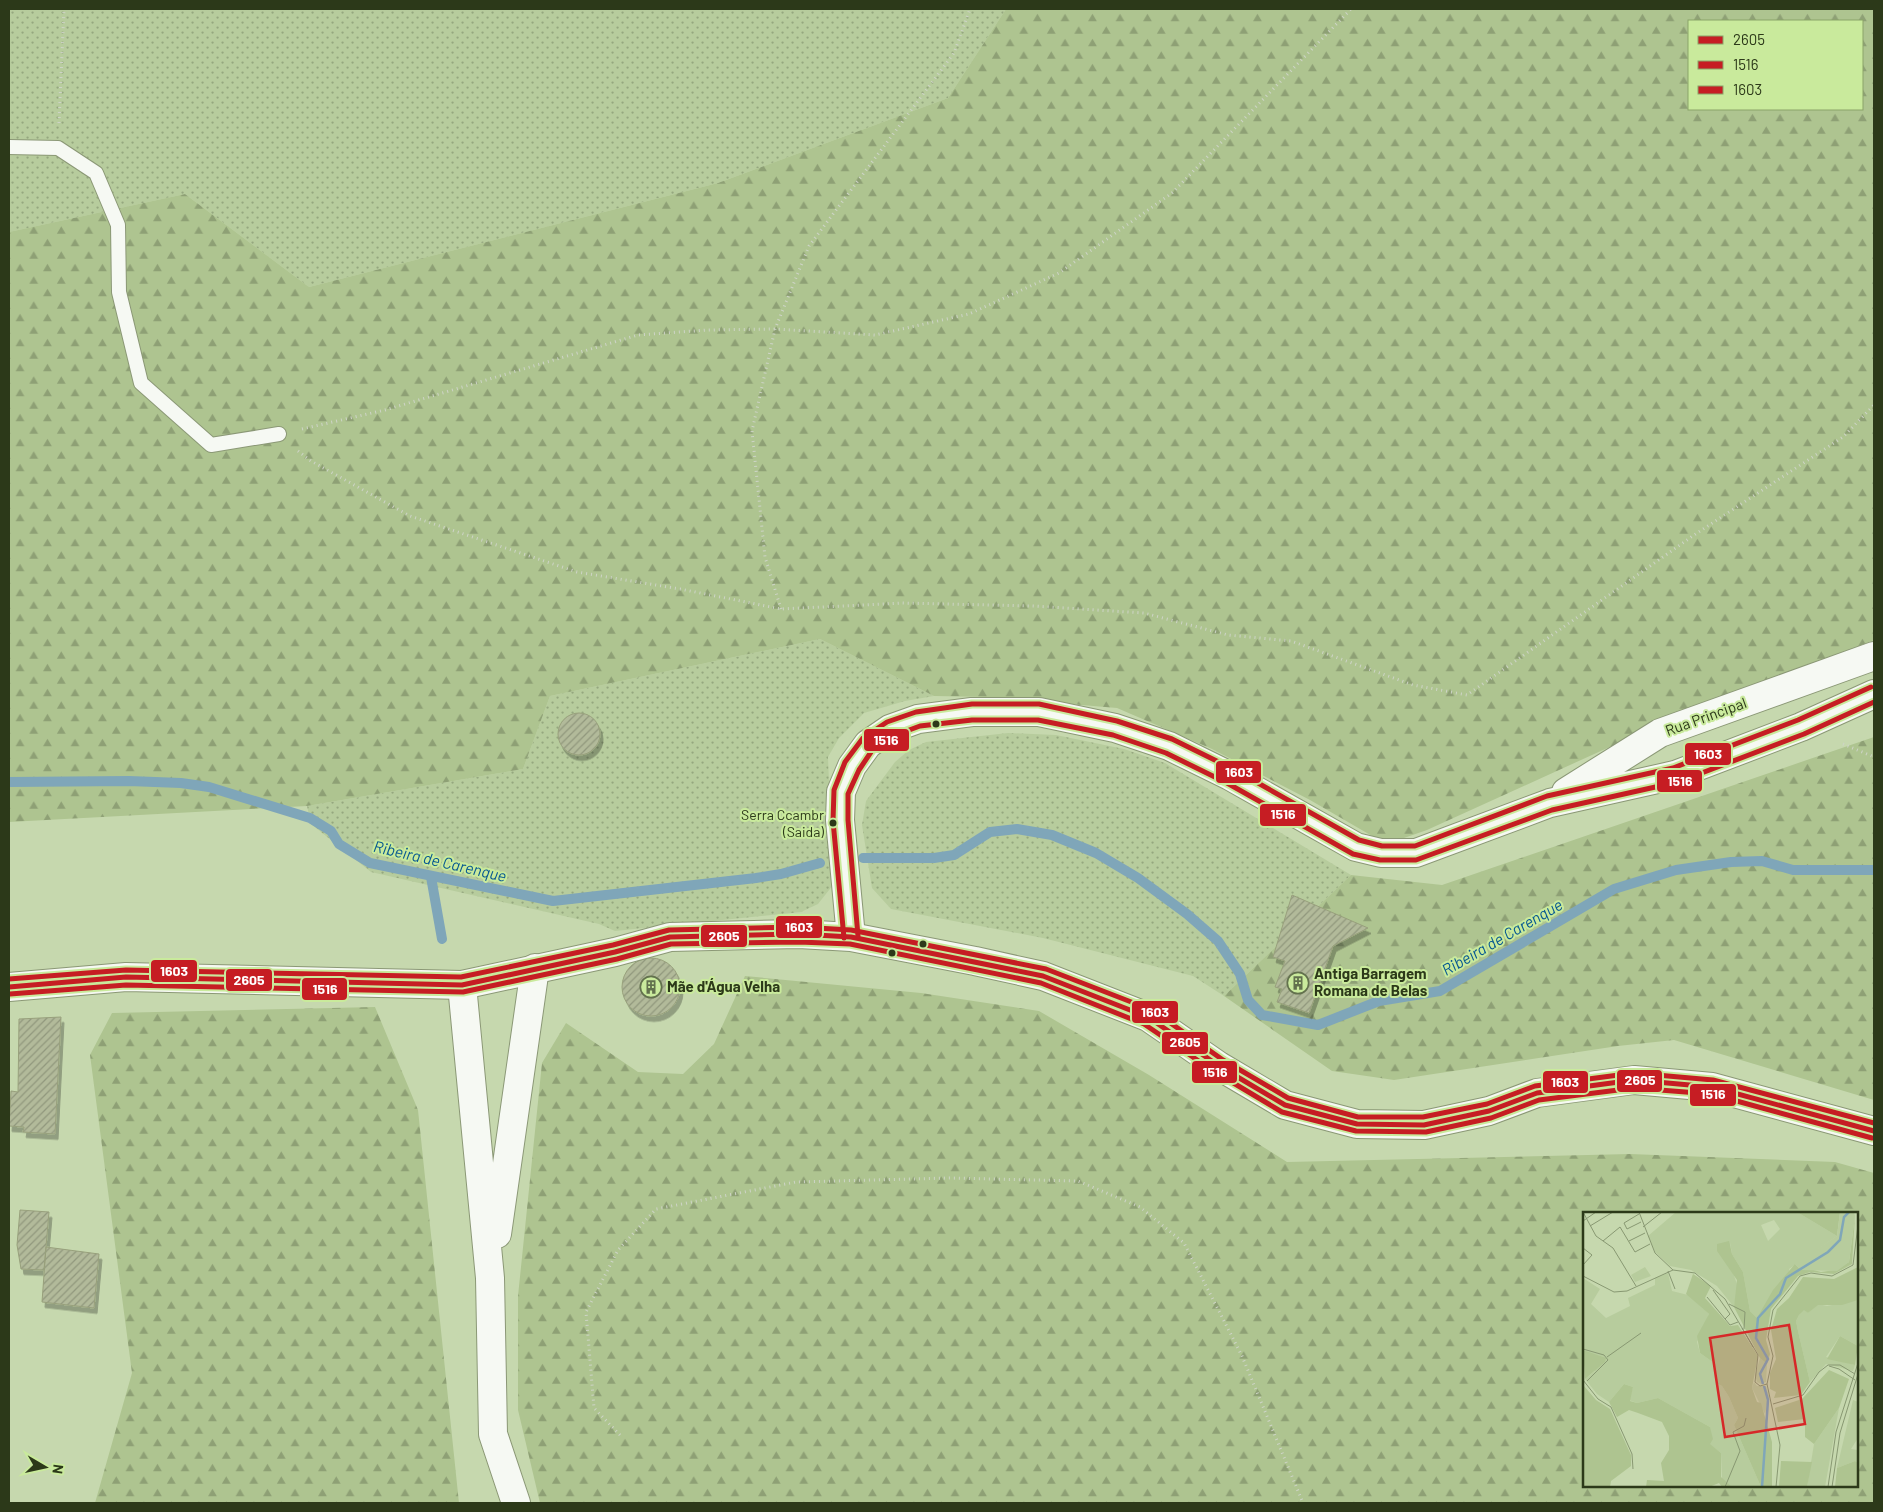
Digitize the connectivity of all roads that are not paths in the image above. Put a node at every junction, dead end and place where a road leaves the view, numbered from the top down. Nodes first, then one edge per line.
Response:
1 (9, 147) edge
2 (279, 434) road end
3 (1874, 656) edge
4 (1874, 694) edge
5 (1550, 802) junction
6 (851, 937) junction
7 (535, 968) junction
8 (462, 985) junction
9 (9, 987) edge
10 (1874, 1130) edge
11 (490, 1278) junction
12 (516, 1503) edge

1 - 2 lane
3 - 5 main road, Rua Principal
4 - 5 main road, Rua Principal
5 - 6 main road, Rua Principal
6 - 7 main road
6 - 10 main road
7 - 8 main road
7 - 11 main road
8 - 9 main road
8 - 11 main road
11 - 12 main road

